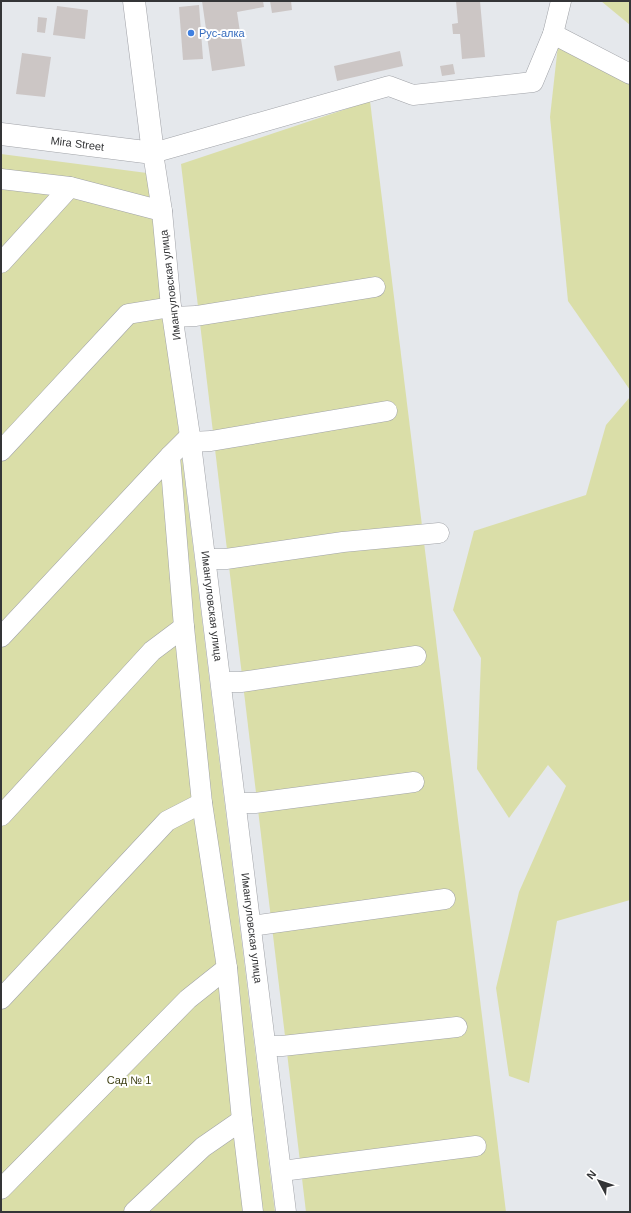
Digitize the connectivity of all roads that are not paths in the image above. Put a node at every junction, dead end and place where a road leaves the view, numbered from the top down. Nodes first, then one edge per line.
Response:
1 (134, 1) edge
2 (562, 1) edge
3 (553, 34) junction
4 (630, 74) edge
5 (1, 134) edge
6 (154, 153) junction
7 (1, 179) edge
8 (70, 187) junction
9 (162, 211) junction
10 (1, 263) edge
11 (375, 288) dead end
12 (172, 312) junction
13 (386, 411) dead end
14 (191, 439) junction
15 (1, 451) edge
16 (170, 456) junction
17 (439, 533) dead end
18 (206, 559) junction
19 (184, 627) junction
20 (1, 637) edge
21 (416, 656) dead end
22 (221, 682) junction
23 (414, 782) dead end
24 (202, 803) junction
25 (236, 803) junction
26 (1, 816) edge
27 (445, 899) dead end
28 (252, 926) junction
29 (227, 968) junction
30 (1, 999) edge
31 (457, 1027) dead end
32 (266, 1046) junction
33 (242, 1120) junction
34 (476, 1146) dead end
35 (282, 1171) junction
36 (1, 1189) edge
37 (134, 1212) edge
38 (253, 1212) edge
39 (286, 1212) edge

1 - 6 main road, Имангуловская улица
2 - 3 street
3 - 4 street
3 - 6 street
5 - 6 main road, Mira Street
6 - 9 street, Имангуловская улица
7 - 8 street
8 - 9 street
8 - 10 street
9 - 12 street, Имангуловская улица
11 - 12 street
12 - 14 street, Имангуловская улица
12 - 15 street
13 - 14 street
14 - 16 street
14 - 18 street, Имангуловская улица
16 - 19 street
16 - 20 street
17 - 18 street
18 - 22 street, Имангуловская улица
19 - 24 street
19 - 26 street
21 - 22 street
22 - 25 street, Имангуловская улица
23 - 25 street
24 - 29 street
24 - 30 street
25 - 28 street, Имангуловская улица
27 - 28 street
28 - 32 street, Имангуловская улица
29 - 33 street
29 - 36 street
31 - 32 street
32 - 35 street, Имангуловская улица
33 - 37 street
33 - 38 street
34 - 35 street
35 - 39 street, Имангуловская улица

